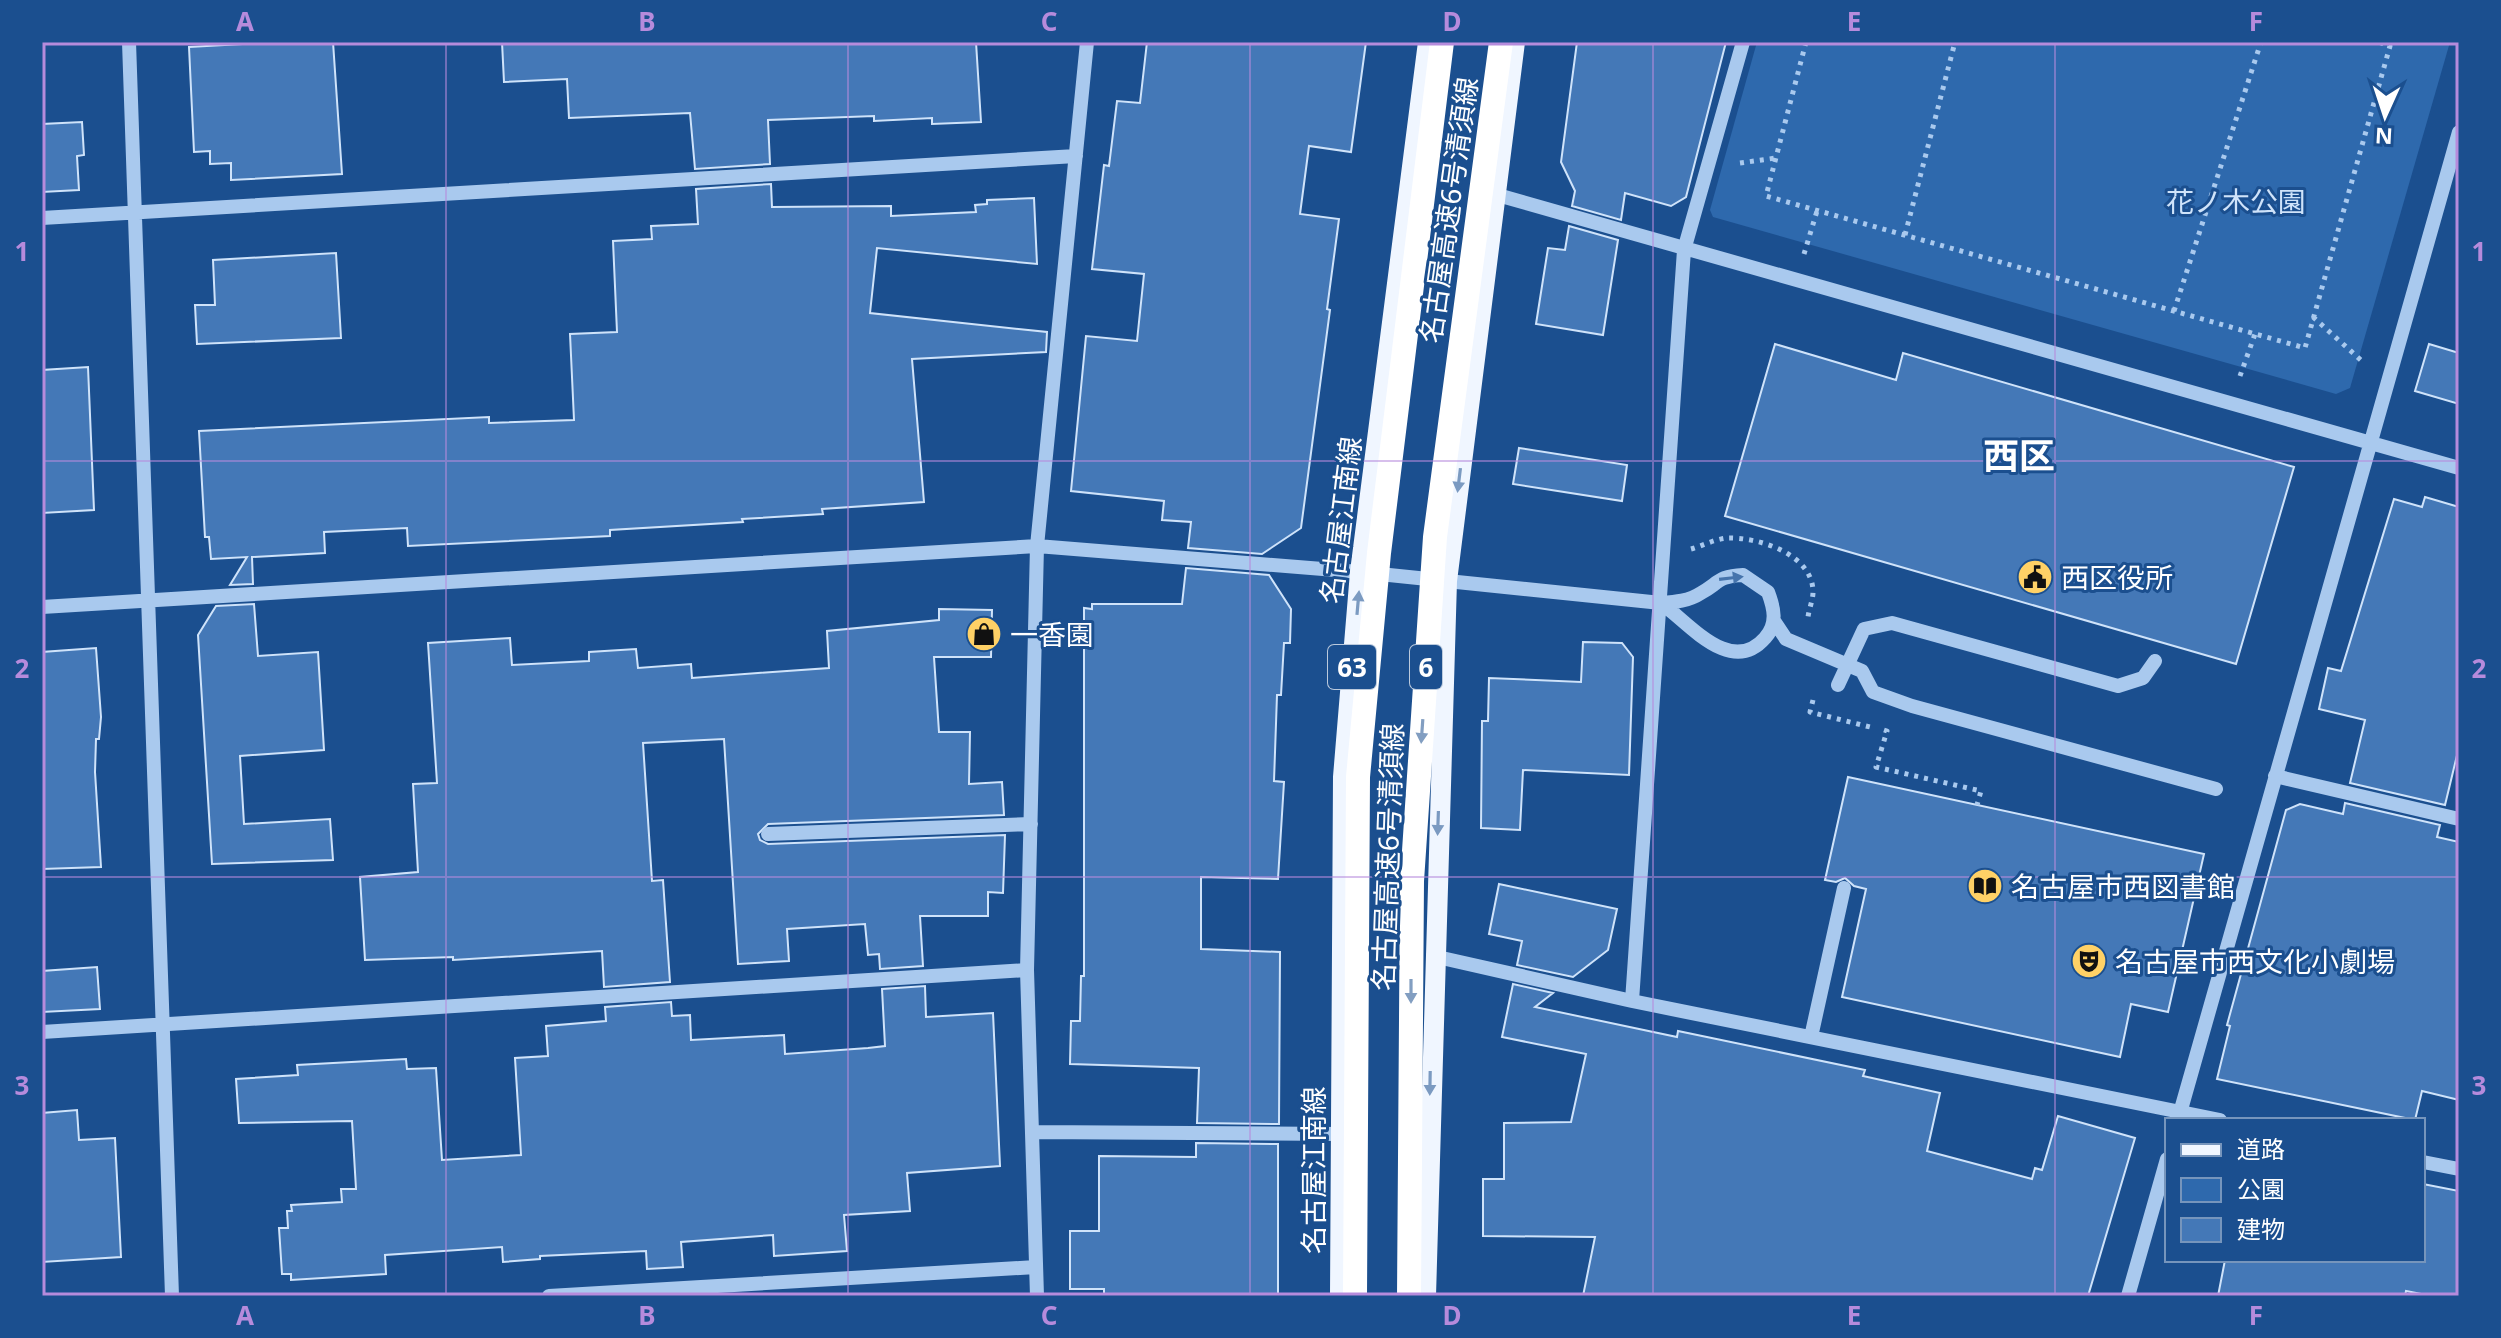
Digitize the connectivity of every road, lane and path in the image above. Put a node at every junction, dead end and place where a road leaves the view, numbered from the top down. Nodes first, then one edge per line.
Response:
1 (129, 42) edge
2 (1087, 42) edge
3 (1428, 42) edge
4 (1442, 42) edge
5 (1501, 42) edge
6 (1515, 42) edge
7 (1743, 42) edge
8 (1806, 42) edge
9 (1955, 42) edge
10 (2261, 42) edge
11 (2378, 42) edge
12 (2398, 42) edge
13 (2390, 46) junction
14 (2459, 132) edge
15 (1076, 156) junction
16 (1494, 194) junction
17 (1817, 211) junction
18 (135, 212) junction
19 (42, 218) edge
20 (1905, 235) junction
21 (1684, 250) junction
22 (1796, 282) junction
23 (2174, 311) junction
24 (2313, 317) junction
25 (2255, 334) junction
26 (2387, 385) junction
27 (2231, 404) junction
28 (2371, 443) junction
29 (2459, 468) edge
30 (1037, 546) junction
31 (1360, 572) junction
32 (1447, 581) junction
33 (150, 600) junction
34 (1661, 603) junction
35 (42, 607) edge
36 (1774, 621) junction
37 (2155, 661) dead end
38 (1846, 665) junction
39 (1838, 685) dead end
40 (2275, 776) junction
41 (2216, 789) dead end
42 (2459, 819) edge
43 (1031, 824) junction
44 (768, 834) dead end
45 (1844, 888) dead end
46 (1433, 956) junction
47 (1027, 970) junction
48 (1632, 1001) junction
49 (163, 1024) junction
50 (42, 1032) edge
51 (1811, 1037) junction
52 (2179, 1116) edge
53 (2200, 1118) edge
54 (1032, 1132) junction
55 (1341, 1134) junction
56 (2425, 1162) edge
57 (2165, 1166) edge
58 (2459, 1169) edge
59 (1036, 1267) junction
60 (172, 1296) edge
61 (549, 1296) edge
62 (1037, 1296) edge
63 (1340, 1296) edge
64 (1355, 1296) edge
65 (1409, 1296) edge
66 (1426, 1296) edge
67 (2128, 1296) edge

1 - 18 street
2 - 15 street
3 - 31 main road, 名古屋江南線 / 63
4 - 64 highway, 名古屋高速6号清須線 / 6, bridge
5 -> 65 highway, 名古屋高速6号清須線 / 6, bridge
6 - 16 main road
7 - 21 street
8 - 17 path
9 - 20 path
10 - 23 path
11 - 13 path
12 - 13 path
13 - 24 path
14 - 26 street
15 - 18 street
15 - 30 street
16 - 21 street
16 -> 32 main road
17 - 20 path
17 - 22 path
18 - 19 street
18 - 33 street
20 - 23 path
21 - 22 street
21 - 34 street
22 - 27 street
23 - 25 path
24 - 25 path
24 - 26 path
25 - 27 path
26 - 28 street
27 - 28 street
28 - 29 street
28 - 40 street
30 - 31 street
30 - 33 street
30 - 43 street
31 - 32 street
55 -> 31 main road, 名古屋江南線 / 63
32 - 34 street
32 -> 46 main road
33 - 35 street
33 - 49 street
34 - 36 street
34 -> 36 street
34 - 48 street
36 - 38 street
37 - 38 street
38 - 39 street
38 - 41 street
40 - 42 street
40 - 52 street
43 - 44 street
43 - 47 street
45 - 51 street
46 - 48 street
46 -> 66 main road
47 - 49 street
47 - 54 street
48 - 51 street
49 - 50 street
49 - 60 street
51 - 52 street
52 - 53 street
54 - 55 street
54 - 59 street
55 - 63 main road, 名古屋江南線 / 63
56 - 58 street
57 - 67 street
59 - 61 street
59 - 62 street

